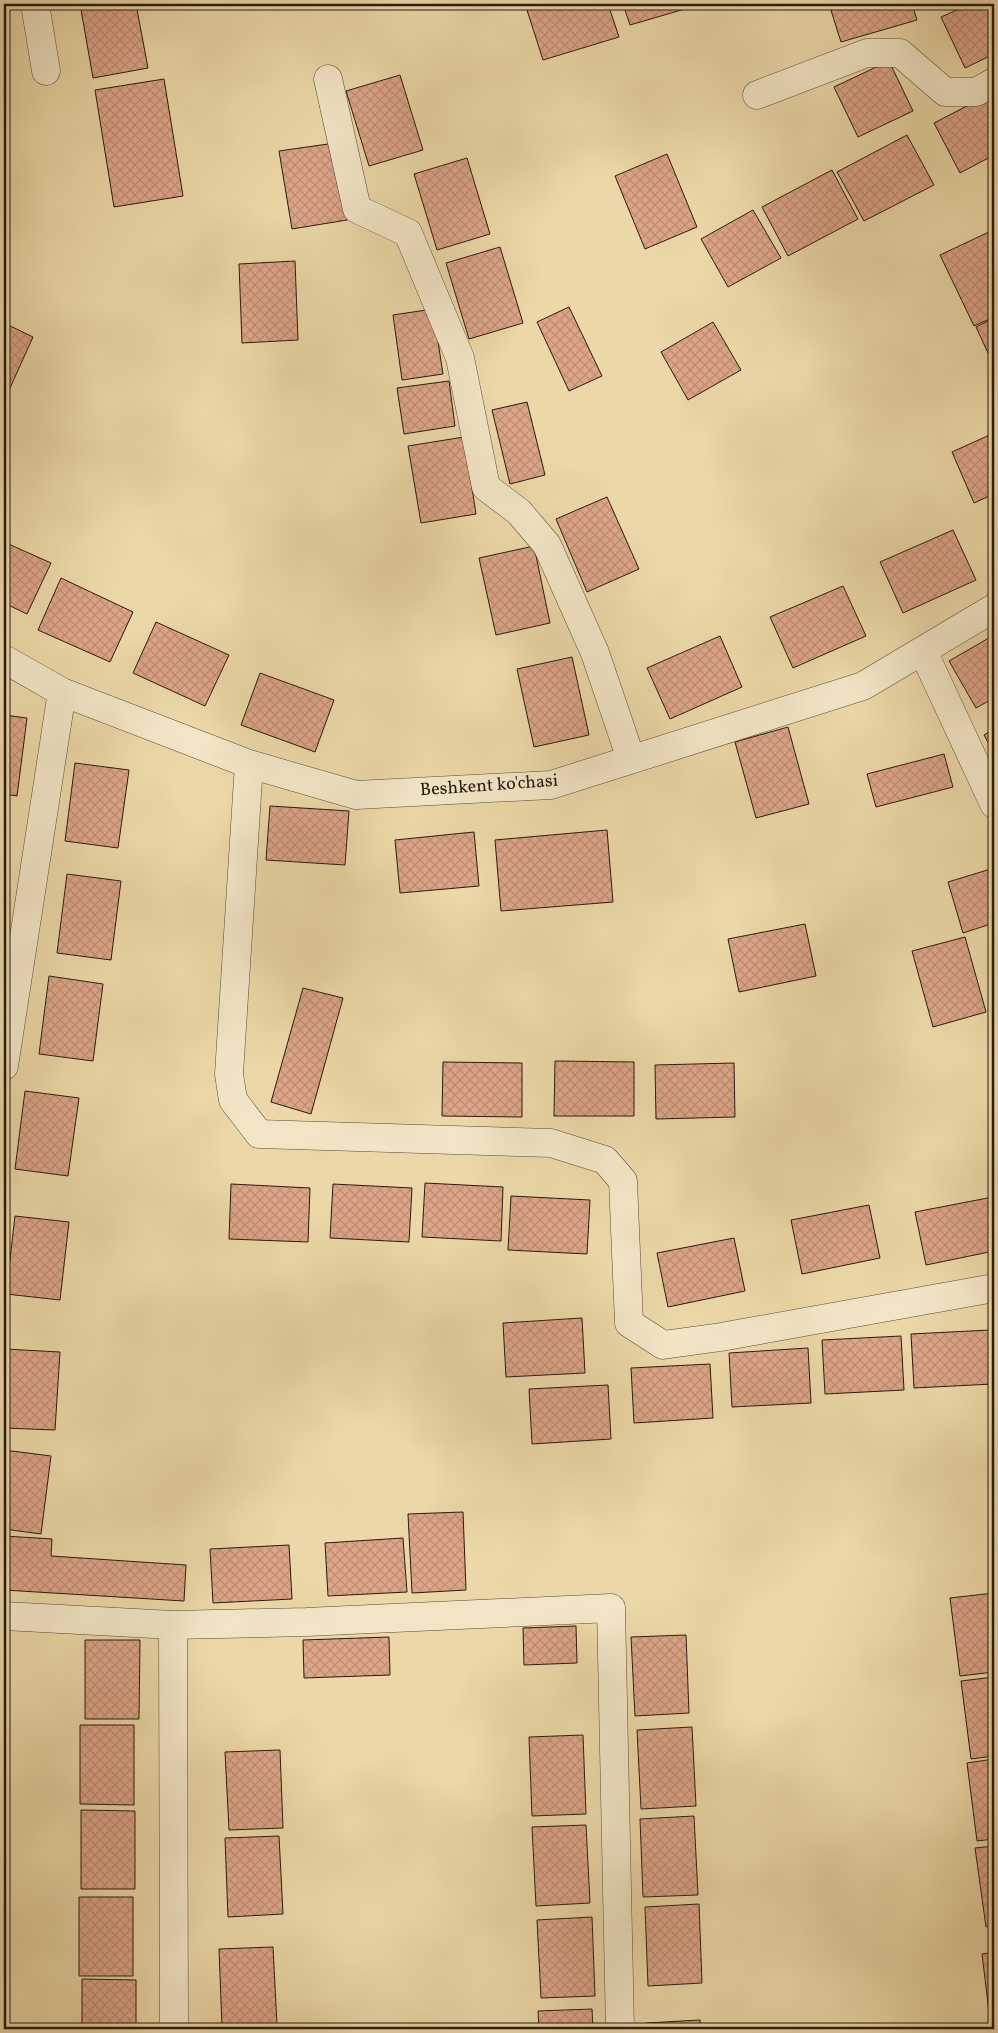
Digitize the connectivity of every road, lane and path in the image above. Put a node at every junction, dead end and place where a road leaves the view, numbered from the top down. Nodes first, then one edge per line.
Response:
1 (35, 4) edge
2 (46, 71) dead end
3 (328, 79) dead end
4 (994, 82) edge
5 (757, 95) dead end
6 (994, 608) edge
7 (923, 651) junction
8 (4, 659) edge
9 (62, 692) junction
10 (632, 759) junction
11 (249, 764) junction
12 (994, 804) edge
13 (4, 1066) edge
14 (994, 1288) edge
15 (4, 1616) edge
16 (173, 1625) junction
17 (174, 2029) edge
18 (620, 2029) edge

1 - 2 street
3 - 10 street
4 - 5 street
6 - 7 street, Beshkent ko'chasi
7 - 10 street, Beshkent ko'chasi
7 - 12 street
8 - 9 street, Beshkent ko'chasi
9 - 11 street, Beshkent ko'chasi
9 - 13 street
10 - 11 street, Beshkent ko'chasi
11 - 14 street
15 - 16 street
16 - 17 street
16 - 18 street

